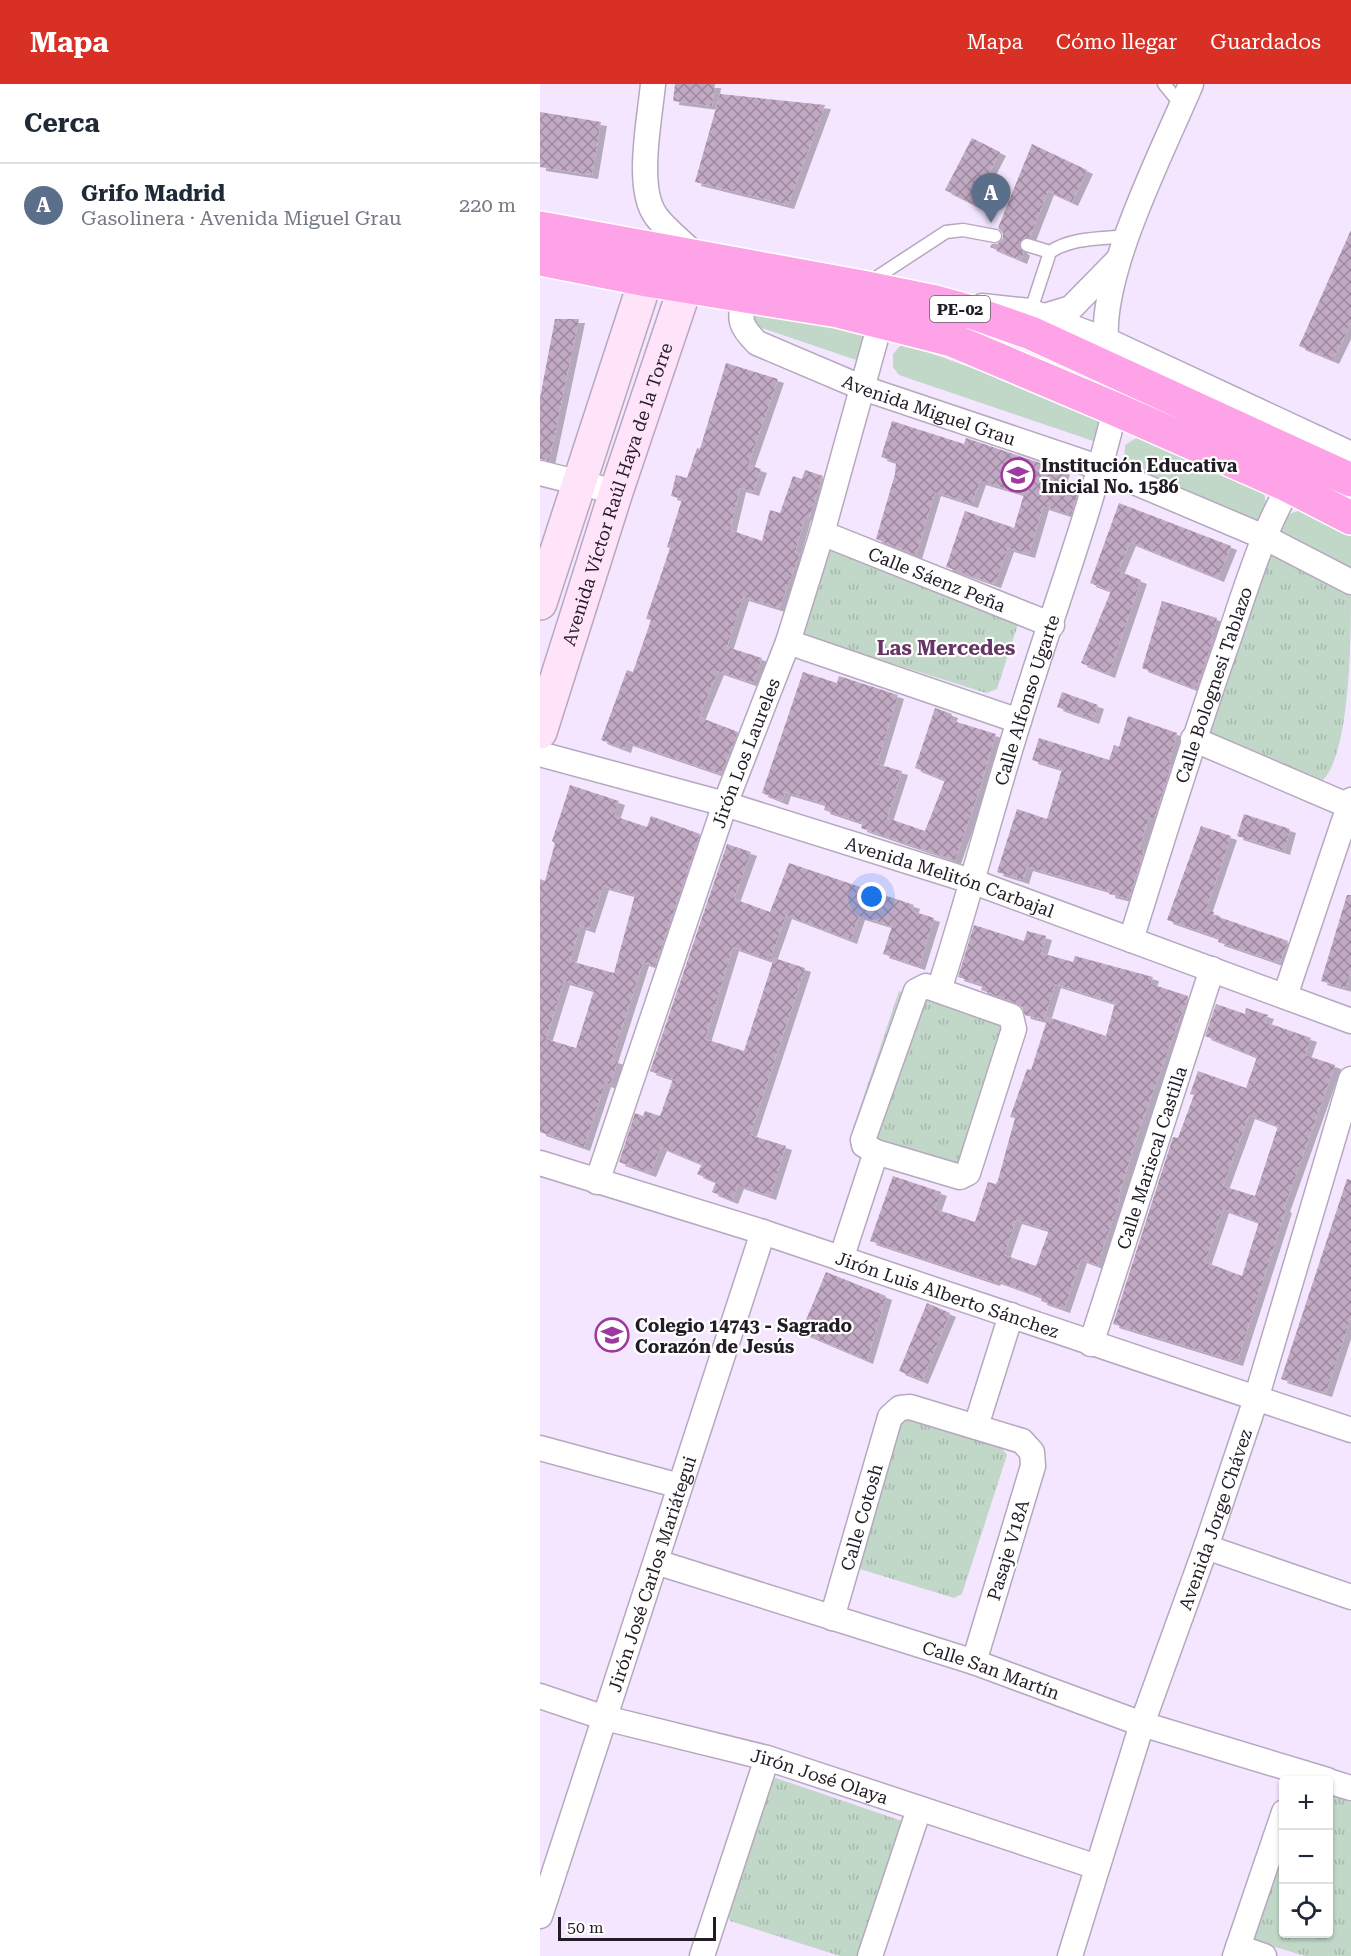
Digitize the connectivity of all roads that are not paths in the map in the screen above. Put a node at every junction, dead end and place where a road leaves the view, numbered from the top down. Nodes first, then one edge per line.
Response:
1 (653, 84) edge
2 (1164, 84) edge
3 (1187, 95) edge
4 (540, 228) edge
5 (994, 236) dead end
6 (662, 238) junction
7 (1027, 245) dead end
8 (1124, 247) junction
9 (1050, 252) junction
10 (695, 255) junction
11 (540, 259) edge
12 (647, 280) junction
13 (687, 287) junction
14 (862, 287) junction
15 (744, 295) junction
16 (881, 320) junction
17 (1035, 320) junction
18 (1106, 340) junction
19 (863, 388) junction
20 (1115, 409) junction
21 (1290, 426) joint
22 (1313, 449) junction
23 (1351, 454) edge
24 (1101, 468) junction
25 (540, 473) edge
26 (1351, 480) edge
27 (579, 482) junction
28 (1287, 485) junction
29 (616, 492) junction
30 (1351, 518) edge
31 (822, 533) junction
32 (1264, 537) junction
33 (1351, 582) edge
34 (540, 603) edge
35 (1052, 625) junction
36 (789, 642) junction
37 (1019, 721) junction
38 (540, 732) edge
39 (1193, 740) junction
40 (540, 754) edge
41 (1350, 803) edge
42 (725, 804) junction
43 (974, 882) junction
44 (1131, 940) junction
45 (1212, 969) junction
46 (939, 990) junction
47 (1285, 996) junction
48 (1351, 1021) edge
49 (1351, 1079) edge
50 (876, 1152) junction
51 (540, 1163) edge
52 (597, 1182) junction
53 (763, 1232) junction
54 (841, 1259) junction
55 (1011, 1315) junction
56 (1091, 1344) junction
57 (1256, 1399) junction
58 (976, 1426) junction
59 (1351, 1430) edge
60 (540, 1448) edge
61 (680, 1486) junction
62 (1206, 1547) junction
63 (656, 1562) junction
64 (1351, 1598) edge
65 (832, 1618) junction
66 (974, 1662) junction
67 (540, 1696) edge
68 (605, 1718) junction
69 (1142, 1725) junction
70 (767, 1758) junction
71 (1296, 1776) edge
72 (1333, 1783) edge
73 (1351, 1788) edge
74 (919, 1809) junction
75 (1279, 1827) edge
76 (1097, 1867) junction
77 (540, 1916) edge
78 (1236, 1952) edge
79 (702, 1956) edge
80 (870, 1956) edge
81 (1070, 1956) edge
82 (1264, 1956) edge

1 - 6 street
2 - 3 lane
3 - 8 street
4 - 6 highway, PE-02
5 - 14 lane
6 - 10 highway, PE-02
6 - 12 main road
7 - 9 lane
8 - 9 lane
8 - 17 street
8 - 18 street
9 - 17 lane
10 - 13 main road, Avenida Víctor Raúl Haya de la Torre
10 - 14 highway, PE-02
11 - 12 highway, PE-02
12 - 13 highway, PE-02
12 - 27 main road
13 - 15 highway, PE-02
13 - 29 main road, Avenida Víctor Raúl Haya de la Torre
14 - 17 highway, PE-02
15 - 16 highway, PE-02
15 - 19 street, Avenida Miguel Grau
16 - 19 street, Jirón Los Laureles
16 - 20 highway, PE-02
17 - 18 street
17 - 22 highway, PE-02
18 - 21 street
19 - 24 street, Avenida Miguel Grau
19 - 31 street, Jirón Los Laureles
20 - 24 street, Calle Alfonso Ugarte
20 - 28 highway, PE-02
21 - 22 highway
22 - 23 street
22 - 26 highway, PE-02
22 - 28 street, Calle Bolognesi Tablazo
24 - 32 street, Avenida Miguel Grau
24 - 35 street, Calle Alfonso Ugarte
25 - 27 street
27 - 29 street
27 - 34 main road
28 - 30 highway, PE-02
28 - 32 street, Calle Bolognesi Tablazo
29 - 38 main road, Avenida Víctor Raúl Haya de la Torre
31 - 35 street, Calle Sáenz Peña
31 - 36 street, Jirón Los Laureles
32 - 33 street, Avenida Miguel Grau
32 - 39 street, Calle Bolognesi Tablazo
35 - 37 street, Calle Alfonso Ugarte
36 - 37 street
36 - 42 street, Jirón Los Laureles
37 - 43 street, Calle Alfonso Ugarte
39 - 41 street
39 - 44 street, Calle Bolognesi Tablazo
40 - 42 street, Avenida Melitón Carbajal
41 - 47 street
42 - 43 street, Avenida Melitón Carbajal
42 - 52 street, Jirón Los Laureles
43 - 44 street, Avenida Melitón Carbajal
43 - 46 street, Calle Alfonso Ugarte
44 - 45 street, Avenida Melitón Carbajal
45 - 47 street, Avenida Melitón Carbajal
45 - 56 street, Calle Mariscal Castilla
46 - 50 street
46 - 50 street
47 - 48 street, Avenida Melitón Carbajal
49 - 57 street, Avenida Jorge Chávez
50 - 54 street
51 - 52 street, Jirón Luis Alberto Sánchez
52 - 53 street, Jirón Luis Alberto Sánchez
53 - 54 street, Jirón Luis Alberto Sánchez
53 - 61 street, Jirón José Carlos Mariátegui
54 - 55 street, Jirón Luis Alberto Sánchez
55 - 56 street, Jirón Luis Alberto Sánchez
55 - 58 street
56 - 57 street, Jirón Luis Alberto Sánchez
57 - 59 street, Jirón Luis Alberto Sánchez
57 - 62 street, Avenida Jorge Chávez
58 - 65 street, Calle Cotosh
58 - 66 street, Pasaje V18A
60 - 61 street
61 - 63 street, Jirón José Carlos Mariátegui
62 - 64 street
62 - 69 street, Avenida Jorge Chávez
63 - 65 street, Calle San Martín
63 - 68 street, Jirón José Carlos Mariátegui
65 - 66 street, Calle San Martín
66 - 69 street, Calle San Martín
67 - 68 street, Jirón José Olaya
68 - 70 street, Jirón José Olaya
68 - 77 street, Jirón José Carlos Mariátegui
69 - 71 street, Calle San Martín
69 - 76 street, Avenida Jorge Chávez
70 - 74 street, Jirón José Olaya
70 - 79 street
72 - 73 street, Calle San Martín
74 - 76 street, Jirón José Olaya
74 - 80 street
75 - 78 street
76 - 81 street, Avenida Jorge Chávez
78 - 82 street

